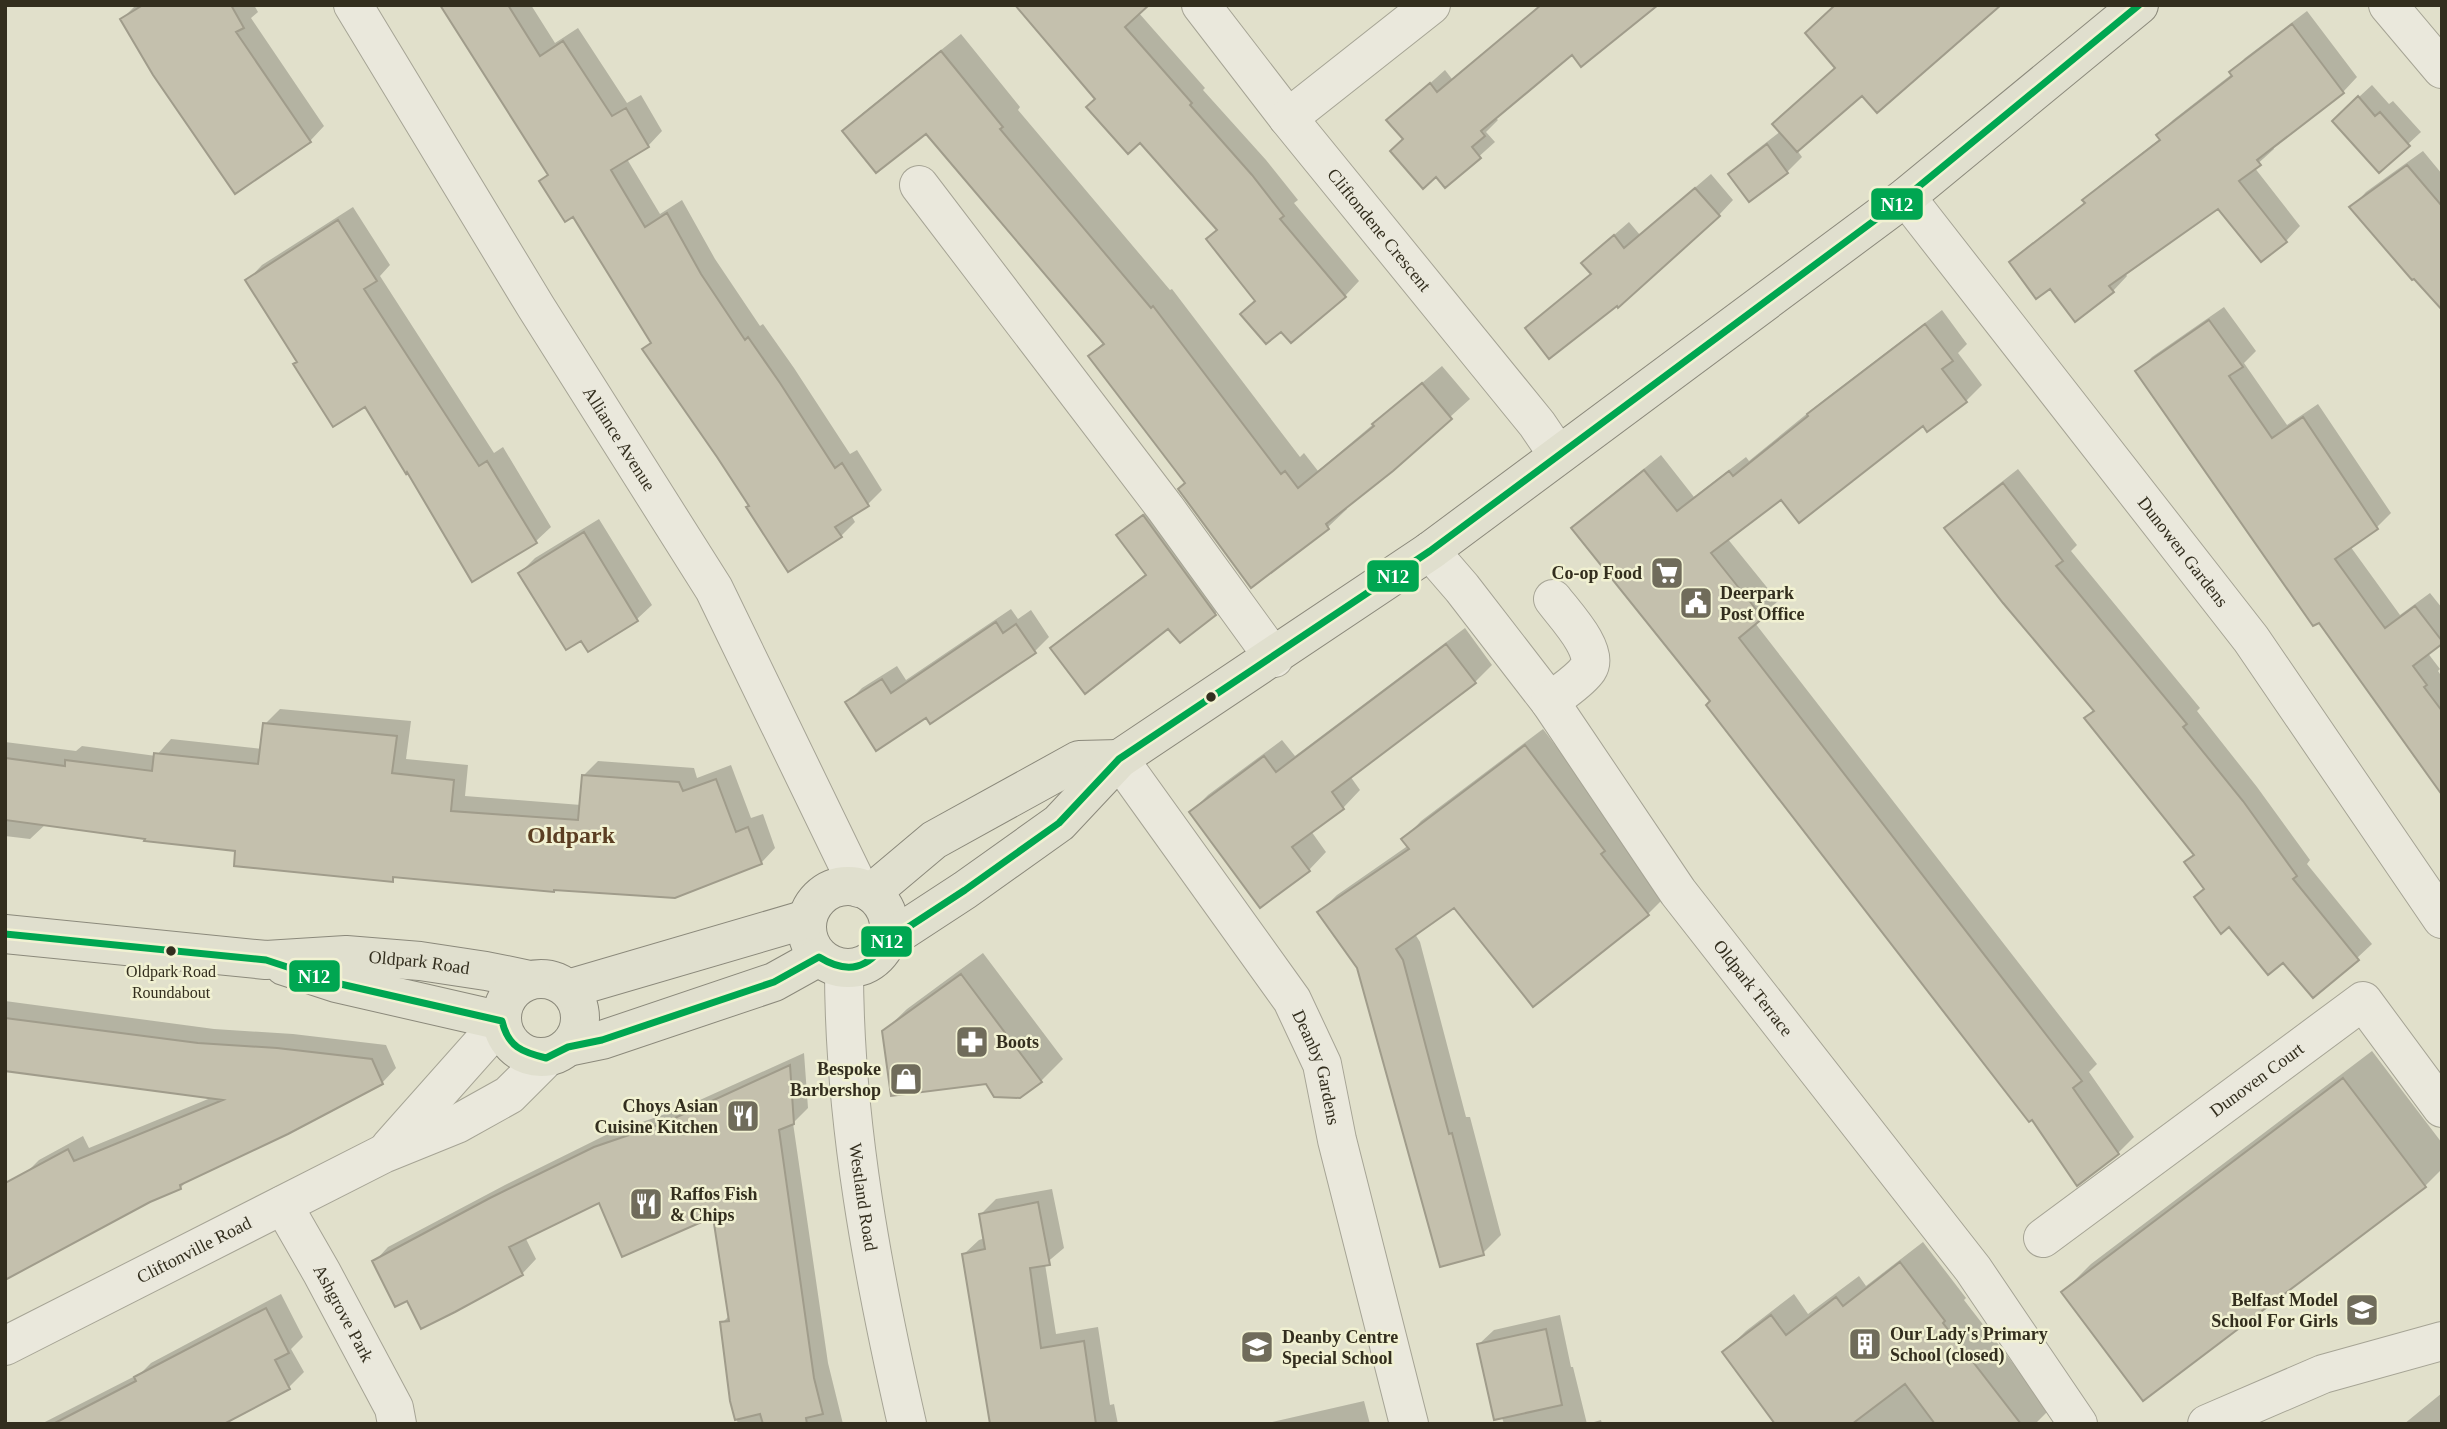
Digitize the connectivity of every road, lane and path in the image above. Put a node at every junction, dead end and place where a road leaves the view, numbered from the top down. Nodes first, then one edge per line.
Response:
1 (353, 5) edge
2 (1201, 5) edge
3 (1431, 5) edge
4 (2138, 5) edge
5 (2388, 5) edge
6 (2442, 69) edge
7 (1287, 118) junction
8 (919, 185) dead end
9 (1906, 197) junction
10 (1558, 455) junction
11 (1430, 551) junction
12 (1553, 599) dead end
13 (1274, 657) junction
14 (1549, 702) junction
15 (1119, 759) junction
16 (865, 890) junction
17 (807, 919) junction
18 (2442, 919) edge
19 (5, 934) edge
20 (887, 941) junction
21 (266, 960) junction
22 (831, 963) junction
23 (530, 980) junction
24 (568, 989) junction
25 (502, 1021) junction
26 (557, 1052) junction
27 (2442, 1108) edge
28 (383, 1154) junction
29 (283, 1205) junction
30 (2043, 1238) dead end
31 (2442, 1341) edge
32 (5, 1346) edge
33 (2209, 1423) edge
34 (397, 1424) edge
35 (907, 1424) edge
36 (1409, 1424) edge
37 (2078, 1424) edge

1 - 16 street, Alliance Avenue
2 - 7 street, Cliftondene Crescent
3 - 7 street
4 - 9 main road
5 - 6 street
7 - 10 street, Cliftondene Crescent
8 - 13 street
9 - 10 main road
9 - 18 street, Dunowen Gardens
10 - 11 main road
11 - 13 main road
11 - 14 street, Oldpark Terrace
12 - 14 street
13 - 15 main road
14 - 37 street, Oldpark Terrace
15 - 16 main road
15 - 20 main road
15 - 36 street, Deanby Gardens
16 - 17 main road
16 - 20 main road
17 - 22 main road
17 - 24 main road
19 - 21 main road, Oldpark Road
20 - 22 main road
21 - 23 main road, Oldpark Road
21 - 25 main road, Oldpark Road
22 - 26 main road
22 - 35 street, Westland Road
23 - 24 main road
23 - 25 main road
24 - 26 main road
25 - 26 main road
25 - 28 street, Cliftonville Road
26 - 28 street, Cliftonville Road
27 - 30 street, Dunoven Court
28 - 29 street, Cliftonville Road
29 - 32 street, Cliftonville Road
29 - 34 street, Ashgrove Park
31 - 33 street

